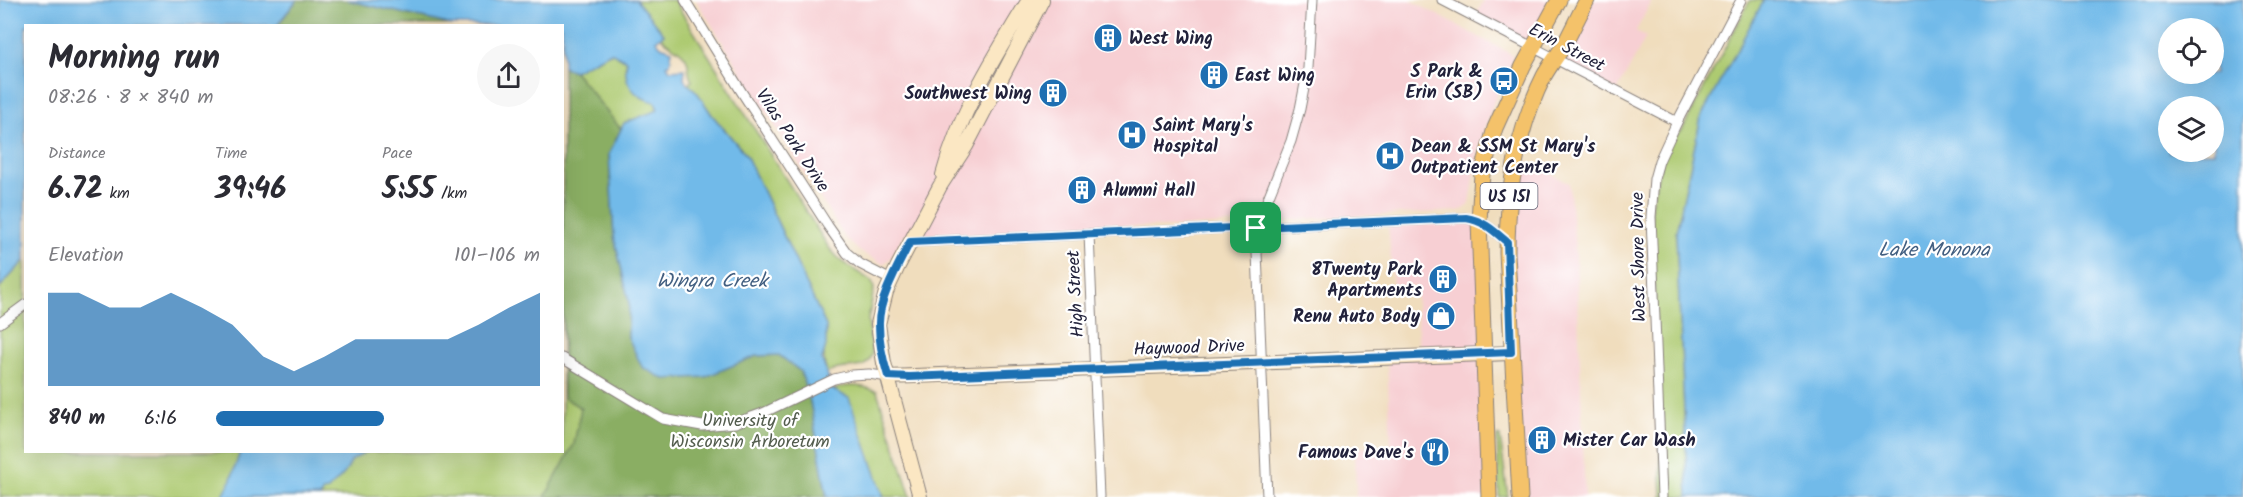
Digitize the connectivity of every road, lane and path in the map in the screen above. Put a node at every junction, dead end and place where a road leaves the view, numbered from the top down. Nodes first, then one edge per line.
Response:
1 (685, 0) edge
2 (1029, 0) edge
3 (1042, 0) edge
4 (1312, 0) edge
5 (1442, 0) edge
6 (1558, 0) edge
7 (1587, 0) edge
8 (1741, 0) edge
9 (1533, 48) junction
10 (1554, 59) junction
11 (1677, 122) junction
12 (940, 186) junction
13 (1479, 220) junction
14 (1256, 228) junction
15 (1089, 234) junction
16 (910, 242) junction
17 (1507, 242) junction
18 (891, 280) junction
19 (24, 305) edge
20 (0, 323) edge
21 (1511, 352) junction
22 (1483, 354) junction
23 (564, 359) edge
24 (1262, 363) junction
25 (1094, 370) junction
26 (888, 376) junction
27 (920, 497) edge
28 (1100, 497) edge
29 (1267, 497) edge
30 (1489, 497) edge
31 (1520, 497) edge
32 (1662, 497) edge

1 - 18 street, Vilas Park Drive
2 - 12 street
3 - 12 street
4 - 14 street
5 - 9 street, Erin Street
6 - 9 main road, US 151
7 - 10 main road, US 151
8 - 11 street, West Shore Drive
9 - 10 street, Erin Street
9 - 13 main road, US 151
10 - 11 street, Erin Street
10 - 17 main road, US 151
11 - 32 street, West Shore Drive
12 - 16 street
13 - 14 street
13 - 17 street
13 - 22 main road, US 151
14 - 15 street
14 - 24 street
15 - 16 street
15 - 25 street, High Street
16 - 18 street
17 - 21 main road, US 151
18 - 26 street
19 - 20 street
21 - 22 street, Haywood Drive
21 - 31 main road, US 151
22 - 24 street, Haywood Drive
22 - 30 main road, US 151
23 - 26 street, Haywood Drive
24 - 25 street, Haywood Drive
24 - 29 street
25 - 26 street, Haywood Drive
25 - 28 street, High Street
26 - 27 street

